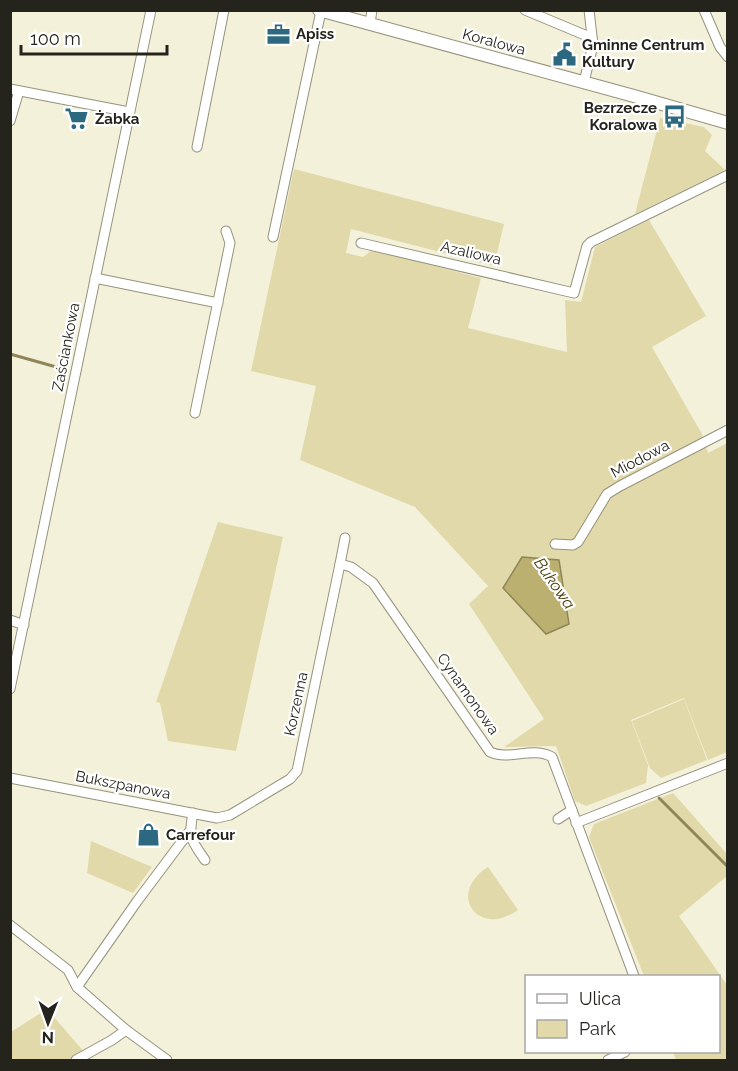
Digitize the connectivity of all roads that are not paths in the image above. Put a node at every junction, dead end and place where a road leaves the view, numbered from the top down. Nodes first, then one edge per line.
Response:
1 (151, 10) edge
2 (224, 10) edge
3 (525, 10) edge
4 (704, 10) edge
5 (320, 11) edge
6 (590, 16) edge
7 (371, 17) edge
8 (576, 30) junction
9 (592, 38) junction
10 (728, 57) edge
11 (584, 82) junction
12 (15, 90) edge
13 (129, 112) junction
14 (10, 121) edge
15 (728, 123) edge
16 (197, 147) dead end
17 (728, 175) edge
18 (226, 231) dead end
19 (273, 237) dead end
20 (361, 243) dead end
21 (95, 278) junction
22 (218, 303) junction
23 (195, 413) dead end
24 (728, 430) edge
25 (345, 538) dead end
26 (555, 544) dead end
27 (340, 564) junction
28 (10, 620) edge
29 (24, 625) junction
30 (10, 688) edge
31 (728, 763) edge
32 (10, 778) edge
33 (572, 810) junction
34 (193, 813) junction
35 (230, 815) joint
36 (558, 819) dead end
37 (576, 823) junction
38 (189, 832) junction
39 (205, 860) dead end
40 (10, 925) edge
41 (634, 975) edge
42 (77, 987) junction
43 (126, 1030) junction
44 (622, 1053) edge
45 (76, 1060) edge
46 (167, 1060) edge
47 (608, 1060) edge

1 - 13 street, Zaściankowa
2 - 16 street
3 - 8 street
4 - 10 street
5 - 7 street, Koralowa
5 - 19 street, Koralowa
6 - 8 street
6 - 9 street
7 - 11 street, Koralowa
8 - 9 street
9 - 11 street
11 - 15 street, Koralowa
12 - 13 street
12 - 14 street
13 - 21 street, Zaściankowa
17 - 20 street, Azaliowa
18 - 22 street
21 - 22 street
21 - 29 street, Zaściankowa
22 - 23 street
24 - 26 street, Miodowa
25 - 27 street, Korzenna
27 - 33 street, Cynamonowa
27 - 35 street, Korzenna
28 - 29 street
29 - 30 street, Zaściankowa
31 - 37 street
32 - 34 street, Bukszpanowa
33 - 36 street
33 - 37 street, Cynamonowa
34 - 35 street, Bukszpanowa
34 - 38 street
37 - 41 street, Cynamonowa
38 - 39 street
38 - 42 street
40 - 42 street
42 - 43 street
43 - 45 street
43 - 46 street
44 - 47 street

